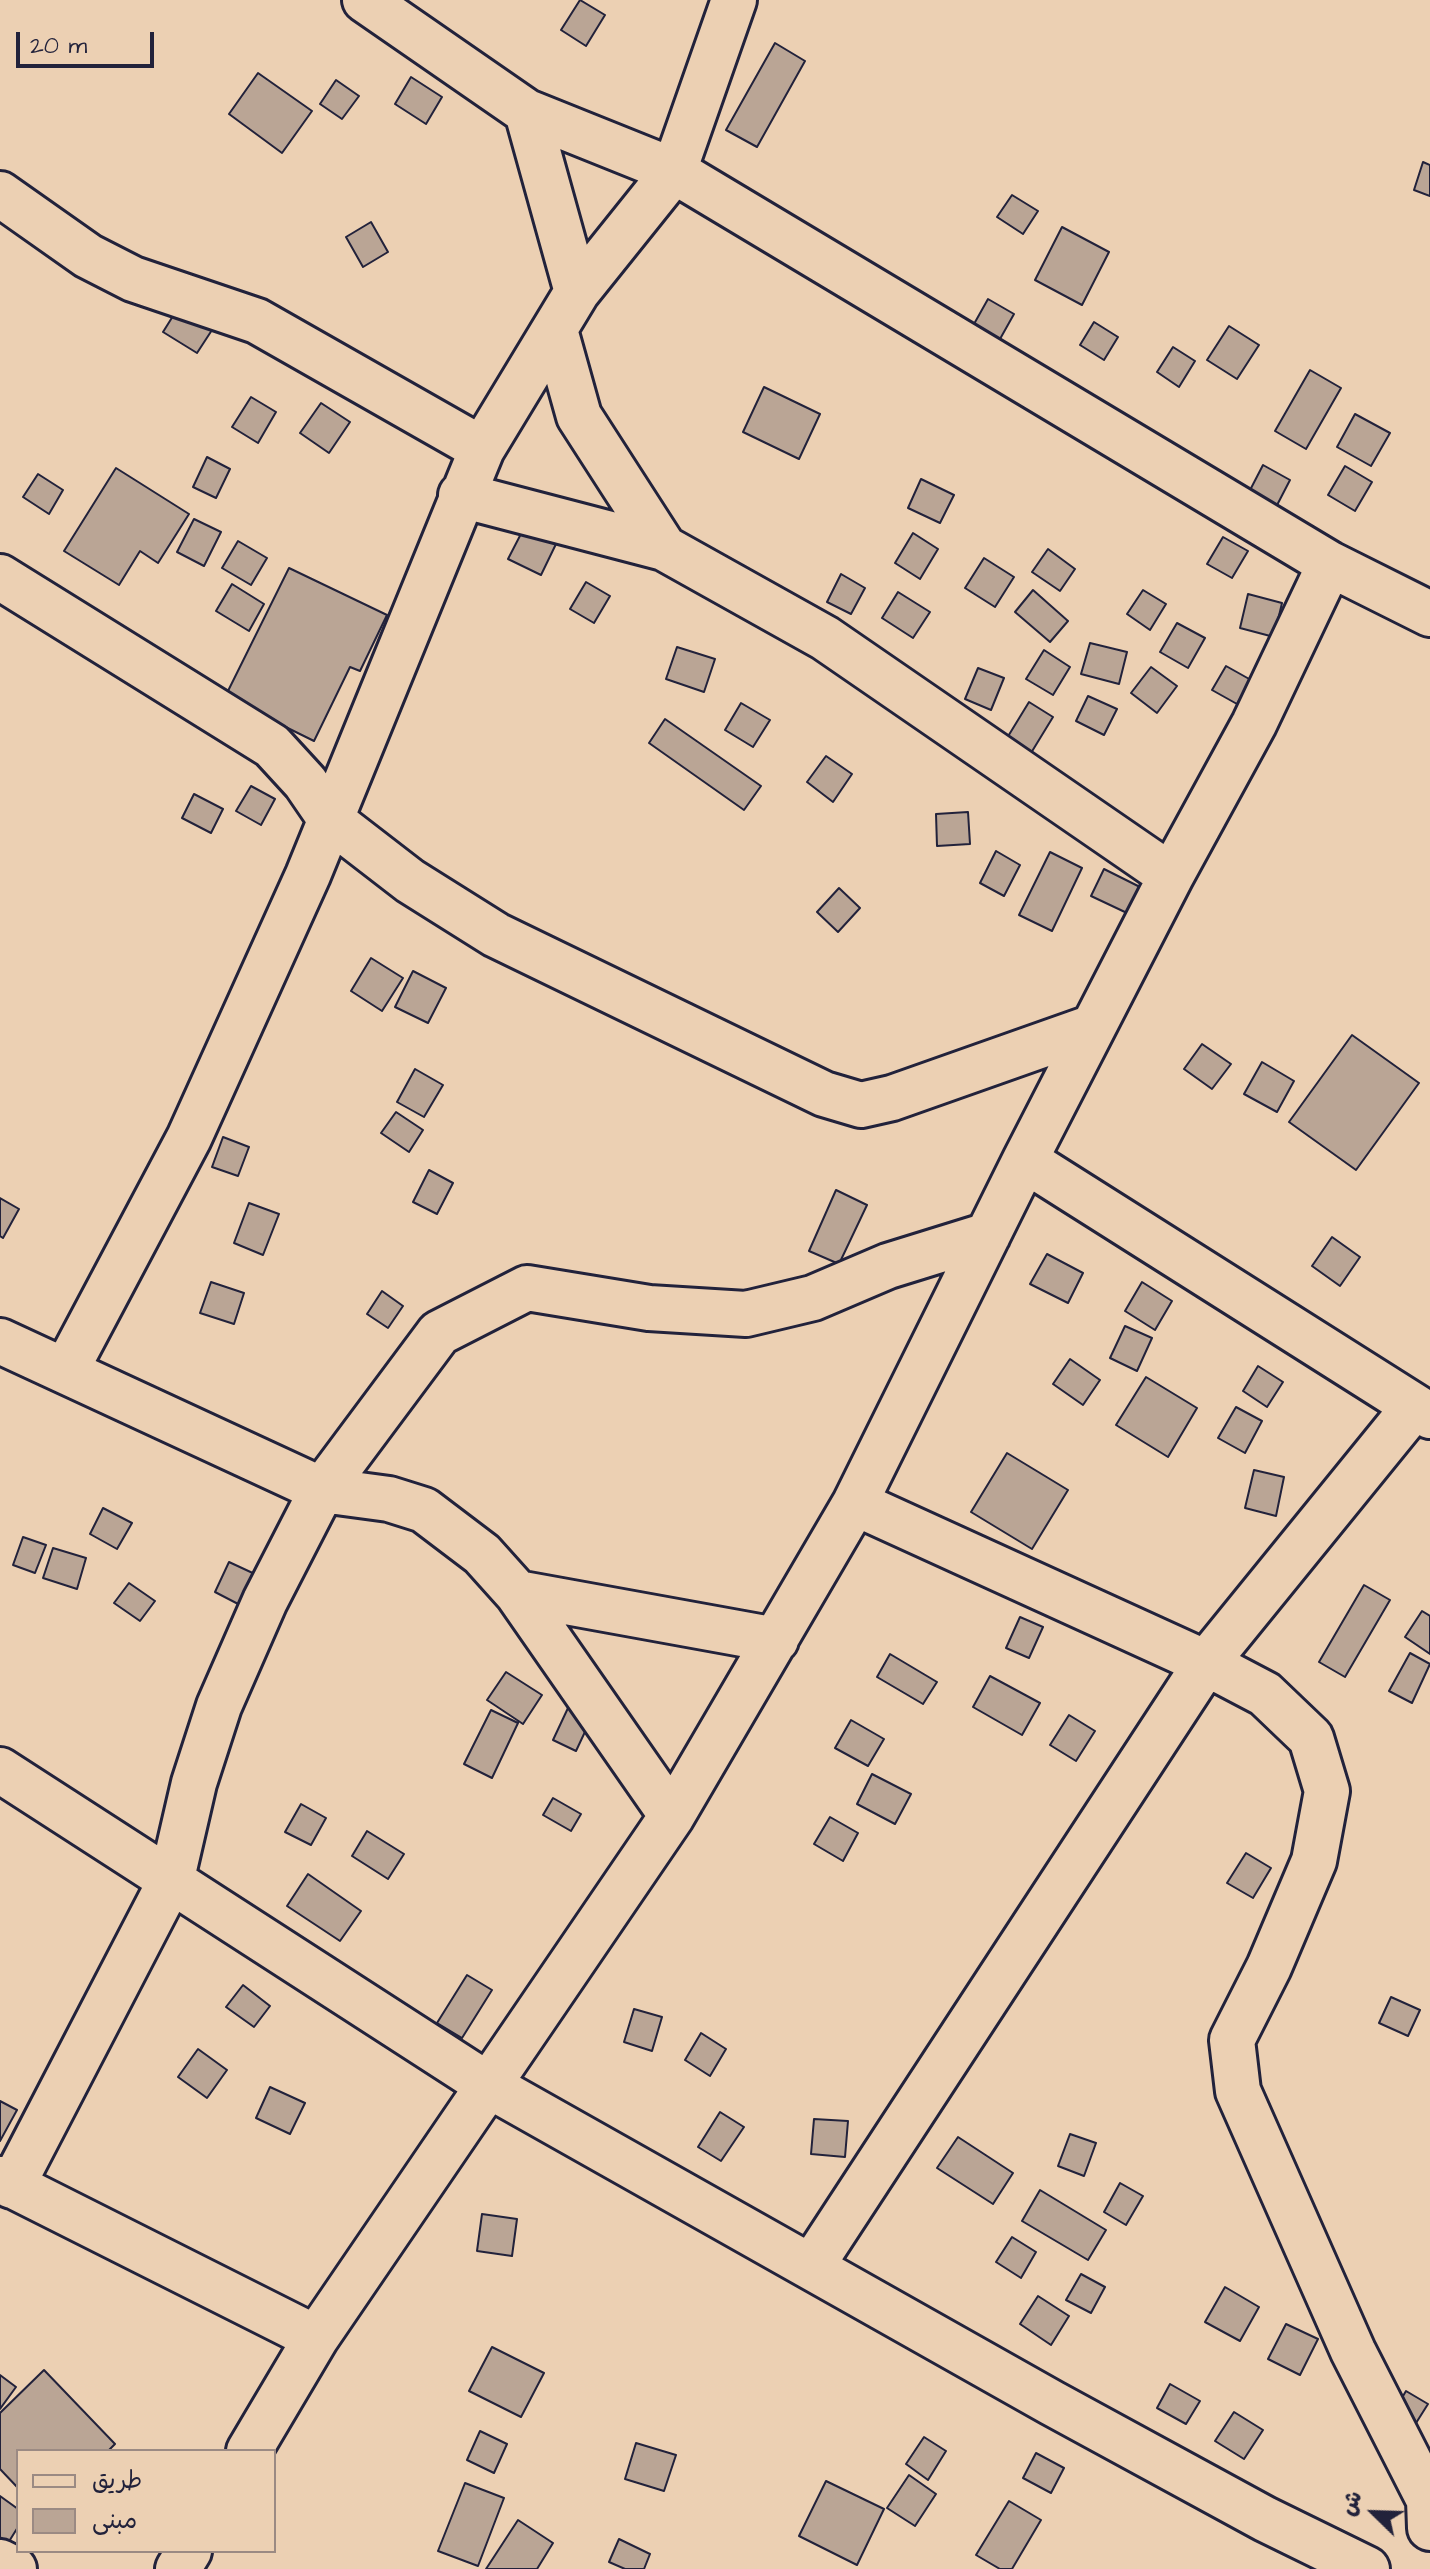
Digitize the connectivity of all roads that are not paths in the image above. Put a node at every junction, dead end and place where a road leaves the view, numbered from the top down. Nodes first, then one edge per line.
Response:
1 (365, 0) edge
2 (734, 0) edge
3 (527, 112) junction
4 (674, 171) junction
5 (0, 194) edge
6 (577, 292) junction
7 (555, 330) junction
8 (482, 449) junction
9 (461, 495) junction
10 (664, 548) junction
11 (1330, 564) junction
12 (0, 577) edge
13 (1430, 614) edge
14 (331, 820) junction
15 (1171, 876) junction
16 (1093, 1027) junction
17 (1025, 1160) junction
18 (988, 1235) junction
19 (0, 1341) edge
20 (66, 1370) junction
21 (1422, 1412) edge
22 (322, 1490) junction
23 (855, 1503) junction
24 (517, 1593) junction
25 (776, 1640) junction
26 (1206, 1663) junction
27 (0, 1770) edge
28 (672, 1816) junction
29 (172, 1878) junction
30 (488, 2085) junction
31 (6, 2182) edge
32 (811, 2267) junction
33 (316, 2338) junction
34 (250, 2449) edge
35 (1430, 2528) edge
36 (0, 2562) edge
37 (14, 2569) edge
38 (1367, 2569) edge

1 - 3 street
2 - 4 street
3 - 4 street
3 - 6 street
4 - 6 street
4 - 11 street
5 - 8 street
6 - 7 street
7 - 8 street
7 - 10 street
8 - 9 street
9 - 10 street
9 - 14 street
10 - 15 street
11 - 13 street
11 - 15 street
12 - 14 street
14 - 16 street
14 - 20 street
15 - 16 street
16 - 17 street
17 - 18 street
17 - 21 street
18 - 22 street
18 - 23 street
19 - 20 street
20 - 22 street
21 - 26 street
22 - 24 street
22 - 29 street
23 - 25 street
23 - 26 street
24 - 25 street
24 - 28 street
25 - 28 street
26 - 32 street
26 - 35 street
27 - 29 street
28 - 30 street
29 - 30 street
29 - 31 street
30 - 32 street
30 - 33 street
31 - 33 street
32 - 38 street
33 - 34 street
36 - 37 street

